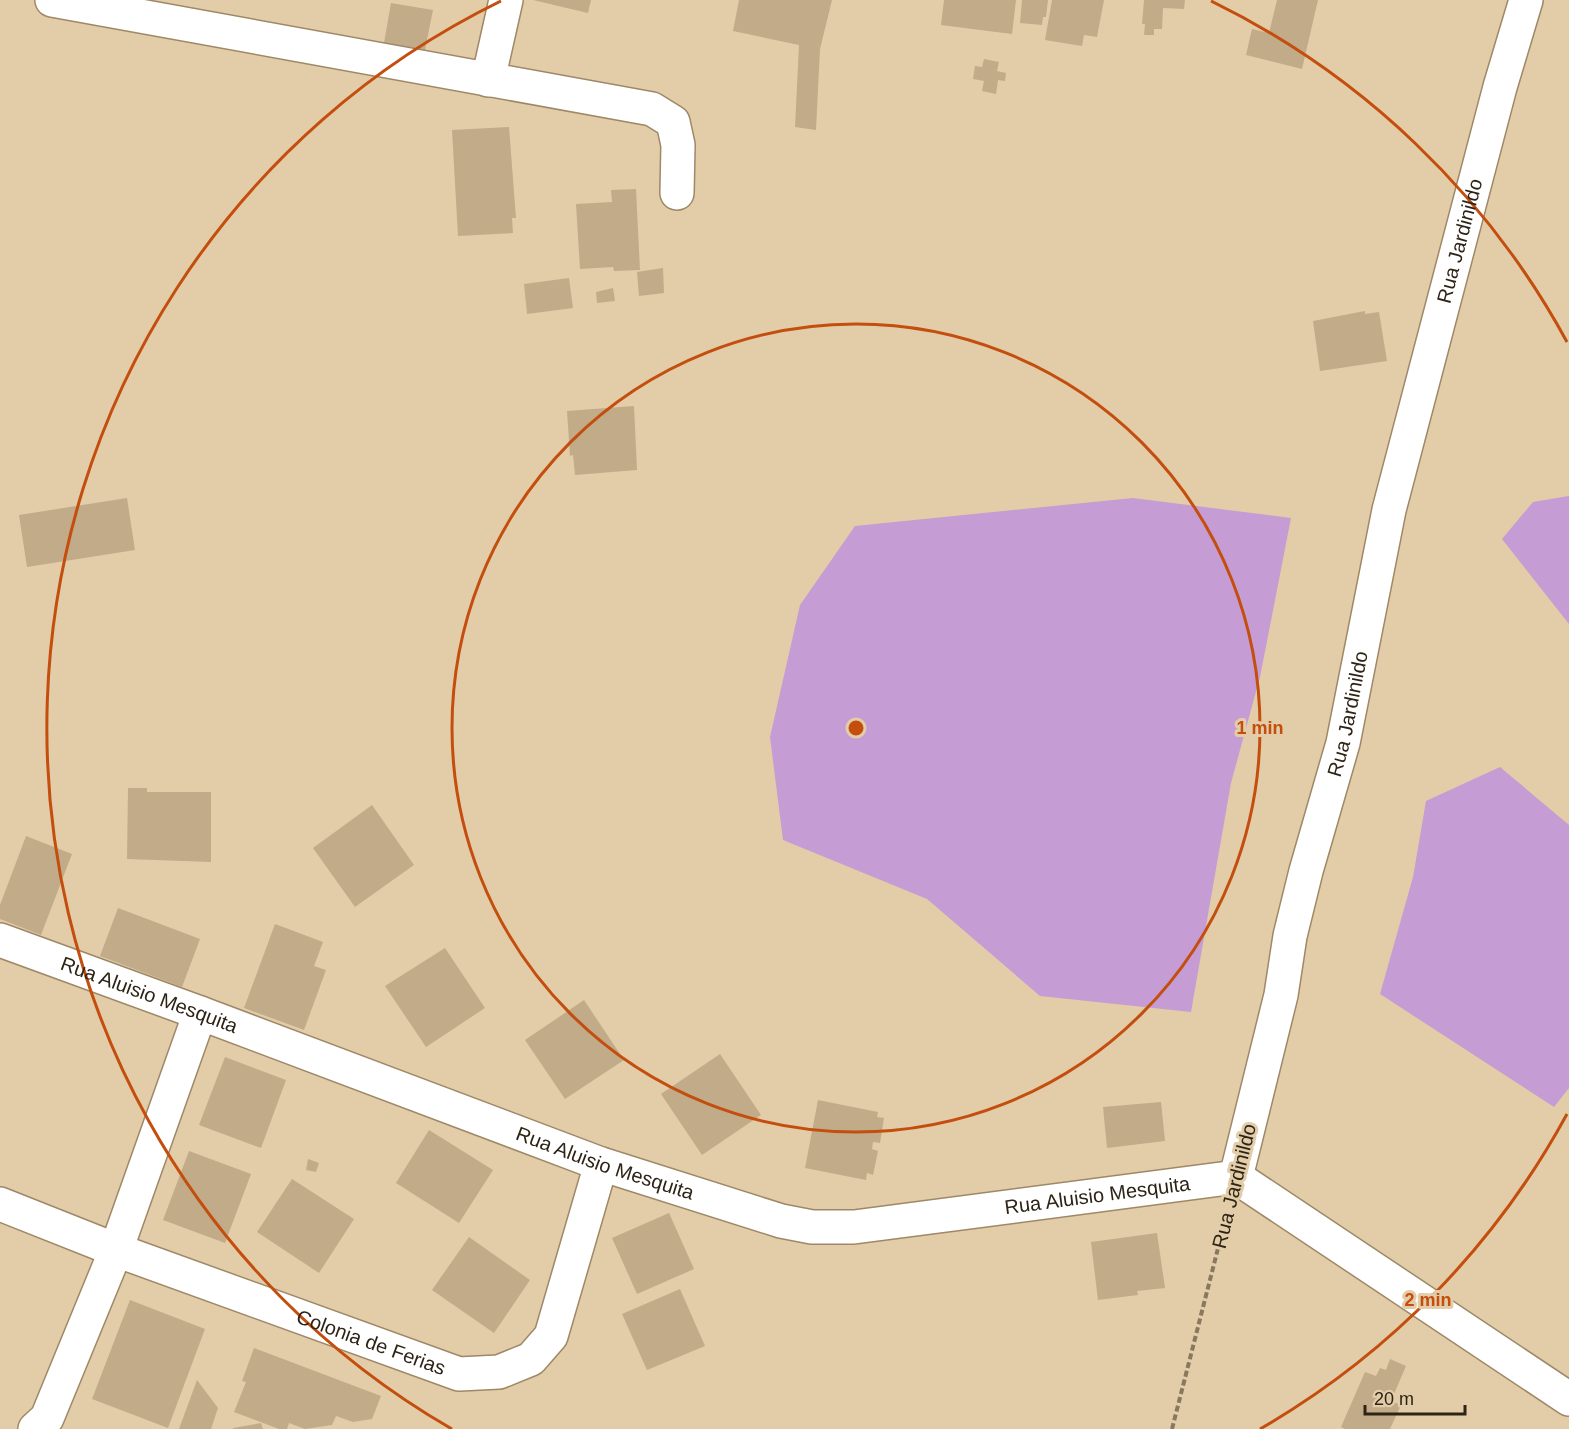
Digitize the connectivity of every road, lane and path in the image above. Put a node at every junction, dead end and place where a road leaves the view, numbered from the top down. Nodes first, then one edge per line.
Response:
1 (52, 0) edge
2 (506, 0) edge
3 (1526, 0) edge
4 (488, 80) junction
5 (677, 193) dead end
6 (0, 940) edge
7 (201, 1013) junction
8 (601, 1164) junction
9 (1236, 1177) junction
10 (0, 1204) edge
11 (116, 1250) junction
12 (1569, 1400) edge
13 (35, 1429) edge
14 (1172, 1429) edge

1 - 4 street
2 - 4 street
3 - 9 street, Rua Jardinildo
4 - 5 street
6 - 7 street, Rua Aluisio Mesquita
7 - 8 street, Rua Aluisio Mesquita
7 - 11 street
8 - 9 street, Rua Aluisio Mesquita
8 - 11 street, Colonia de Ferias
9 - 12 street
9 - 14 path, Rua Jardinildo
10 - 11 street, Colonia de Ferias
11 - 13 street

